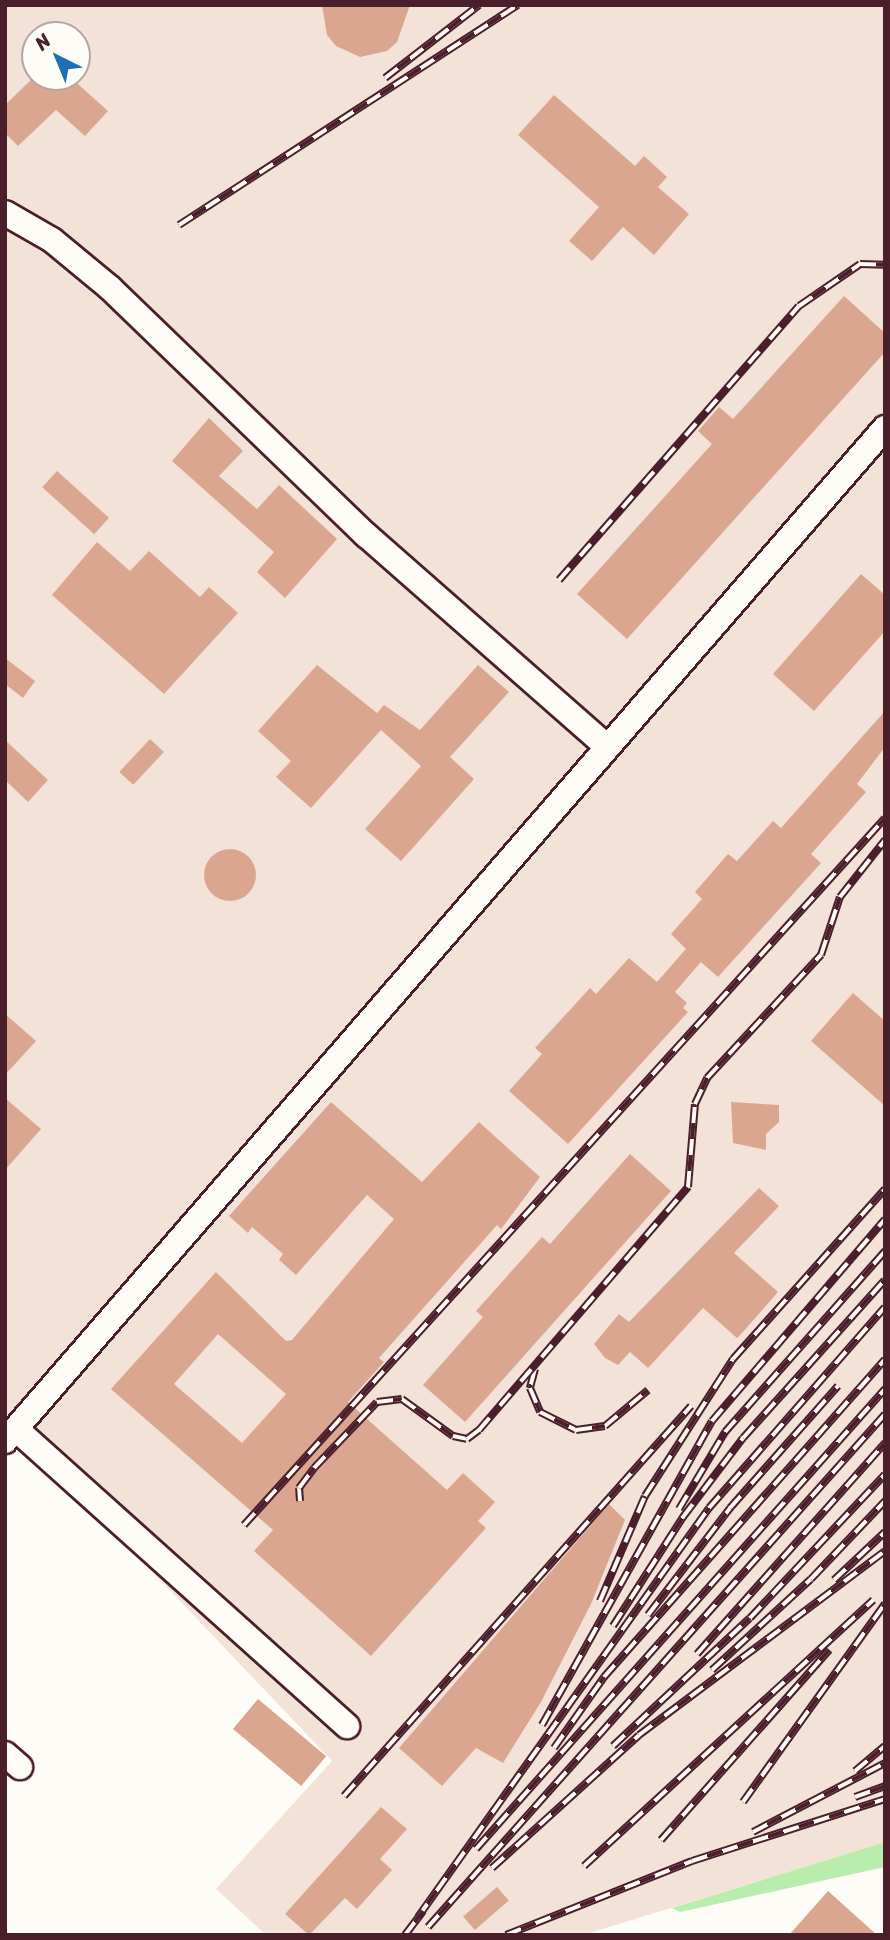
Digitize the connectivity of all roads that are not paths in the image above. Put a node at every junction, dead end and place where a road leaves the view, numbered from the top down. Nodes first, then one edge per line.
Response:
1 (5, 213) edge
2 (885, 428) edge
3 (607, 747) junction
4 (11, 1435) edge
5 (347, 1726) dead end

1 - 3 lane
2 - 3 lane
3 - 4 lane
4 - 5 lane

